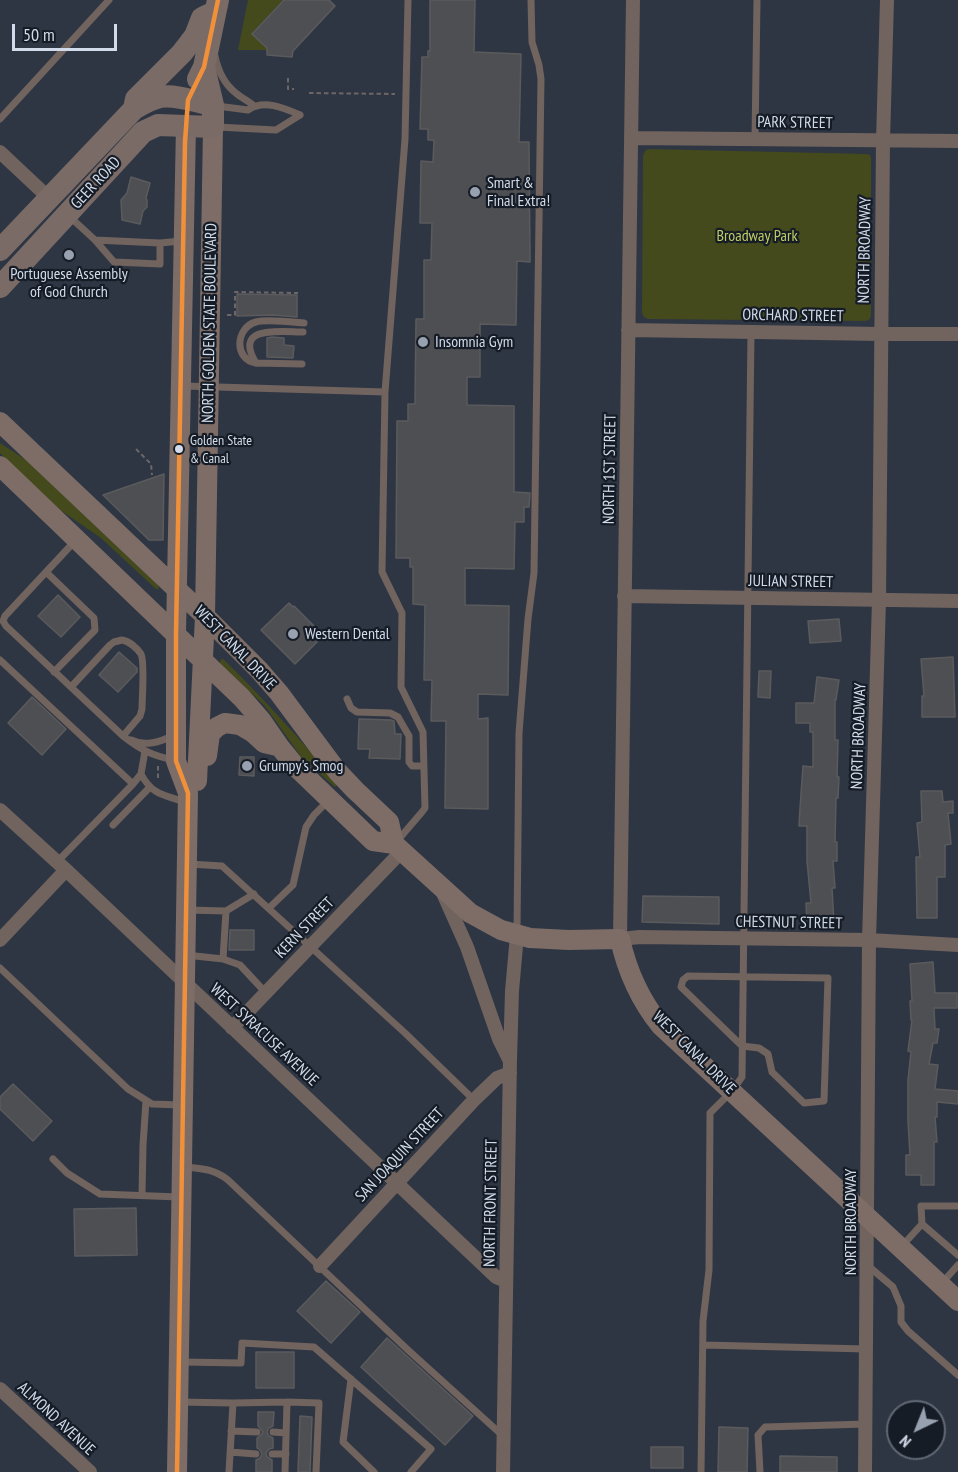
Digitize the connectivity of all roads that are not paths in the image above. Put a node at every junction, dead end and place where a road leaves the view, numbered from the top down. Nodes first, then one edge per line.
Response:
1 (109, 0) edge
2 (408, 0) edge
3 (531, 0) edge
4 (633, 0) edge
5 (757, 0) edge
6 (887, 0) edge
7 (216, 5) edge
8 (209, 38) junction
9 (204, 67) junction
10 (188, 100) junction
11 (254, 105) junction
12 (134, 109) junction
13 (213, 116) junction
14 (0, 119) edge
15 (186, 126) junction
16 (631, 138) junction
17 (755, 139) junction
18 (883, 141) junction
19 (958, 141) edge
20 (0, 152) edge
21 (49, 198) junction
22 (68, 214) junction
23 (95, 240) junction
24 (184, 241) junction
25 (160, 243) junction
26 (0, 250) edge
27 (0, 287) edge
28 (217, 319) junction
29 (304, 323) dead end
30 (628, 330) junction
31 (303, 332) dead end
32 (751, 333) junction
33 (880, 334) junction
34 (958, 334) edge
35 (256, 363) junction
36 (302, 364) dead end
37 (181, 386) junction
38 (209, 386) junction
39 (385, 392) junction
40 (0, 422) edge
41 (0, 466) edge
42 (76, 539) junction
43 (46, 572) junction
44 (177, 590) junction
45 (624, 596) junction
46 (748, 598) junction
47 (879, 600) junction
48 (958, 601) edge
49 (205, 616) junction
50 (176, 634) junction
51 (202, 659) junction
52 (0, 660) edge
53 (54, 672) junction
54 (71, 687) junction
55 (347, 699) dead end
56 (176, 735) junction
57 (123, 736) junction
58 (279, 746) junction
59 (145, 751) junction
60 (167, 762) junction
61 (423, 766) junction
62 (141, 774) junction
63 (133, 784) junction
64 (150, 787) junction
65 (191, 792) junction
66 (329, 800) junction
67 (0, 810) edge
68 (113, 825) dead end
69 (398, 847) junction
70 (187, 864) junction
71 (62, 866) junction
72 (440, 886) junction
73 (254, 894) junction
74 (269, 908) junction
75 (186, 910) junction
76 (226, 911) junction
77 (517, 935) junction
78 (744, 938) junction
79 (620, 939) junction
80 (0, 940) edge
81 (869, 940) junction
82 (958, 945) edge
83 (311, 946) junction
84 (185, 955) junction
85 (223, 959) junction
86 (0, 968) edge
87 (744, 977) junction
88 (185, 983) junction
89 (266, 993) junction
90 (232, 1028) junction
91 (742, 1046) junction
92 (510, 1066) junction
93 (732, 1091) junction
94 (474, 1100) junction
95 (146, 1101) junction
96 (183, 1105) junction
97 (53, 1159) dead end
98 (182, 1167) junction
99 (397, 1183) junction
100 (142, 1196) junction
101 (182, 1197) junction
102 (958, 1206) edge
103 (867, 1216) junction
104 (922, 1224) junction
105 (900, 1247) junction
106 (958, 1255) edge
107 (867, 1264) junction
108 (958, 1265) edge
109 (320, 1266) junction
110 (506, 1281) junction
111 (941, 1285) junction
112 (958, 1301) edge
113 (703, 1345) junction
114 (866, 1349) junction
115 (179, 1362) junction
116 (958, 1375) edge
117 (351, 1379) junction
118 (0, 1389) edge
119 (178, 1402) junction
120 (287, 1402) junction
121 (233, 1403) junction
122 (866, 1424) junction
123 (231, 1431) junction
124 (257, 1432) dead end
125 (273, 1432) dead end
126 (286, 1433) junction
127 (504, 1437) junction
128 (230, 1452) junction
129 (256, 1454) dead end
130 (272, 1454) dead end
131 (286, 1454) junction
132 (90, 1472) edge
133 (177, 1472) edge
134 (229, 1472) edge
135 (285, 1472) edge
136 (316, 1472) edge
137 (374, 1472) edge
138 (411, 1472) edge
139 (503, 1472) edge
140 (701, 1472) edge
141 (760, 1472) edge
142 (865, 1472) edge

1 - 14 lane
2 - 39 lane
3 - 77 lane
4 - 16 street, NORTH 1ST STREET
5 - 17 lane
6 - 18 street, NORTH BROADWAY
7 - 8 main road, NORTH GOLDEN STATE BOULEVARD
7 - 12 main road
8 - 9 main road, NORTH GOLDEN STATE BOULEVARD
8 - 11 lane
9 - 10 main road, NORTH GOLDEN STATE BOULEVARD
9 - 13 main road, NORTH GOLDEN STATE BOULEVARD
10 - 12 main road, GEER ROAD
10 - 13 main road, GEER ROAD
10 - 15 main road, NORTH GOLDEN STATE BOULEVARD
11 - 13 lane
11 - 13 lane
12 - 21 main road, GEER ROAD
13 - 15 main road, GEER ROAD
13 - 28 main road, NORTH GOLDEN STATE BOULEVARD
15 - 22 main road, GEER ROAD
15 - 24 main road, NORTH GOLDEN STATE BOULEVARD
16 - 17 street, PARK STREET
16 - 30 street, NORTH 1ST STREET
17 - 18 street, PARK STREET
18 - 19 street, PARK STREET
18 - 33 street, NORTH BROADWAY
20 - 21 street
21 - 26 main road, GEER ROAD
22 - 23 lane
22 - 27 main road, GEER ROAD
23 - 25 lane
23 - 25 lane
24 - 25 lane
24 - 28 main road
24 - 37 main road, NORTH GOLDEN STATE BOULEVARD
28 - 38 main road, NORTH GOLDEN STATE BOULEVARD
29 - 35 lane
30 - 32 street, ORCHARD STREET
30 - 45 street, NORTH 1ST STREET
31 - 35 lane
32 - 33 street, ORCHARD STREET
32 - 46 lane
33 - 34 street, ORCHARD STREET
33 - 47 street, NORTH BROADWAY
35 - 36 lane
37 - 38 lane
37 - 44 main road, NORTH GOLDEN STATE BOULEVARD
38 - 39 lane
38 - 49 main road, NORTH GOLDEN STATE BOULEVARD
39 - 61 lane
40 - 44 main road, WEST CANAL DRIVE
41 - 42 main road, WEST CANAL DRIVE
42 - 43 lane
42 - 50 main road, WEST CANAL DRIVE
43 - 53 lane
43 - 53 lane
44 - 49 main road, WEST CANAL DRIVE
44 - 50 main road, NORTH GOLDEN STATE BOULEVARD
45 - 46 street, JULIAN STREET
45 - 79 street, NORTH 1ST STREET
46 - 47 street, JULIAN STREET
46 - 78 lane
47 - 48 street, JULIAN STREET
47 - 81 street, NORTH BROADWAY
49 - 51 main road, NORTH GOLDEN STATE BOULEVARD
49 - 69 main road, WEST CANAL DRIVE
50 - 51 main road, WEST CANAL DRIVE
50 - 56 main road, NORTH GOLDEN STATE BOULEVARD
51 - 58 main road, WEST CANAL DRIVE
51 - 65 main road, NORTH GOLDEN STATE BOULEVARD
52 - 63 lane
53 - 54 lane
54 - 57 lane
54 - 57 lane
55 - 61 lane
56 - 57 lane
56 - 60 main road, NORTH GOLDEN STATE BOULEVARD
57 - 59 lane
58 - 65 main road
58 - 66 main road, WEST CANAL DRIVE
59 - 60 lane
59 - 62 lane
60 - 65 main road, NORTH GOLDEN STATE BOULEVARD
61 - 69 lane
62 - 63 lane
62 - 64 lane
63 - 71 lane
64 - 65 lane
64 - 68 lane
65 - 70 main road, NORTH GOLDEN STATE BOULEVARD
66 - 69 main road, WEST CANAL DRIVE
66 - 74 lane
67 - 71 street, WEST SYRACUSE AVENUE
69 - 72 main road, WEST CANAL DRIVE
69 - 83 street, KERN STREET
70 - 73 lane
70 - 75 main road, NORTH GOLDEN STATE BOULEVARD
71 - 80 street
71 - 88 street, WEST SYRACUSE AVENUE
72 - 77 main road, WEST CANAL DRIVE
72 - 92 street
73 - 74 lane
73 - 76 lane
74 - 83 lane
75 - 76 lane
75 - 84 main road, NORTH GOLDEN STATE BOULEVARD
76 - 85 lane
77 - 79 main road, WEST CANAL DRIVE
77 - 92 street, NORTH FRONT STREET
78 - 79 street, CHESTNUT STREET
78 - 81 street, CHESTNUT STREET
78 - 87 lane
79 - 93 main road, WEST CANAL DRIVE
81 - 82 street, CHESTNUT STREET
81 - 103 street, NORTH BROADWAY
83 - 89 street, KERN STREET
83 - 94 lane
84 - 85 lane
84 - 88 main road, NORTH GOLDEN STATE BOULEVARD
85 - 89 lane
86 - 95 lane
87 - 91 lane
87 - 91 lane
87 - 91 lane
88 - 90 street, WEST SYRACUSE AVENUE
88 - 96 main road, NORTH GOLDEN STATE BOULEVARD
89 - 90 street, KERN STREET
90 - 99 street, WEST SYRACUSE AVENUE
91 - 93 lane
92 - 94 street, SAN JOAQUIN STREET
92 - 110 street, NORTH FRONT STREET
93 - 103 main road, WEST CANAL DRIVE
93 - 113 lane
94 - 99 street, SAN JOAQUIN STREET
95 - 96 lane
95 - 100 lane
96 - 98 main road, NORTH GOLDEN STATE BOULEVARD
97 - 100 lane
98 - 101 main road, NORTH GOLDEN STATE BOULEVARD
98 - 109 lane
99 - 109 street, SAN JOAQUIN STREET
99 - 110 street, WEST SYRACUSE AVENUE
100 - 101 lane
101 - 115 main road, NORTH GOLDEN STATE BOULEVARD
102 - 104 lane
103 - 105 main road, WEST CANAL DRIVE
103 - 107 street, NORTH BROADWAY
104 - 105 lane
104 - 106 lane
105 - 111 main road, WEST CANAL DRIVE
107 - 114 street, NORTH BROADWAY
107 - 116 lane
108 - 111 lane
109 - 127 lane
110 - 127 street, NORTH FRONT STREET
111 - 112 main road, WEST CANAL DRIVE
113 - 114 lane
113 - 140 lane
114 - 122 street, NORTH BROADWAY
115 - 117 lane
115 - 119 main road, NORTH GOLDEN STATE BOULEVARD
117 - 137 lane
117 - 138 lane
118 - 132 street, ALMOND AVENUE
119 - 121 lane
119 - 133 main road, NORTH GOLDEN STATE BOULEVARD
120 - 121 lane
120 - 126 lane
120 - 136 lane
121 - 123 lane
122 - 141 lane
122 - 142 street, NORTH BROADWAY
123 - 124 lane
123 - 128 lane
125 - 126 lane
126 - 131 lane
127 - 139 street, NORTH FRONT STREET
128 - 129 lane
128 - 134 lane
130 - 131 lane
131 - 135 lane

